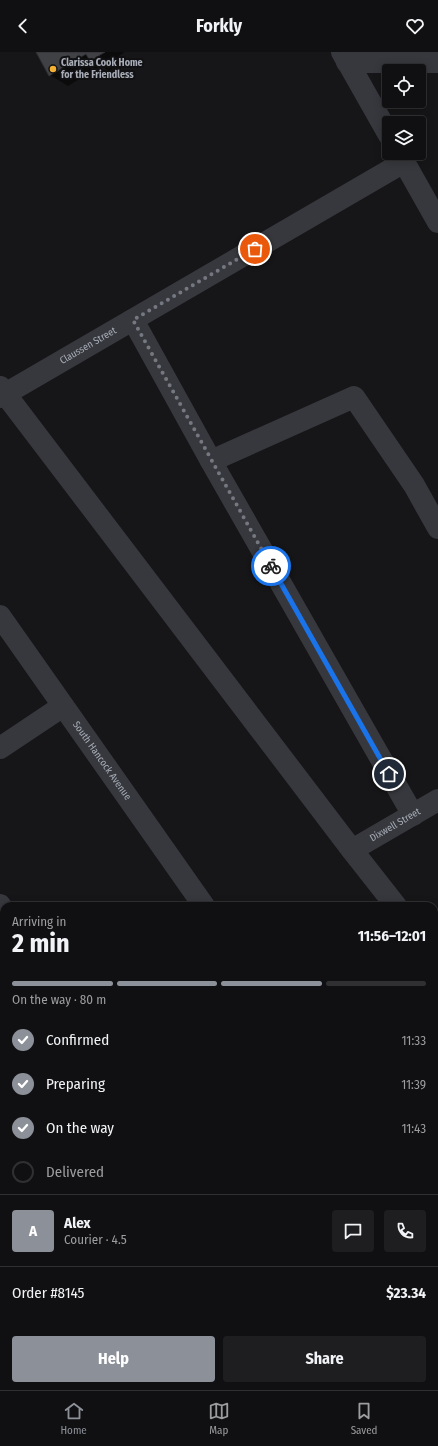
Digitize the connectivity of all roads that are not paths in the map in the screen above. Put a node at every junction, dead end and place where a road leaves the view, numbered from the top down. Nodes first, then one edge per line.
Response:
1 (345, 57) edge
2 (438, 62) edge
3 (382, 123) edge
4 (399, 160) edge
5 (403, 160) edge
6 (435, 213) edge
7 (133, 320) junction
8 (2, 393) edge
9 (211, 461) junction
10 (438, 528) edge
11 (0, 616) edge
12 (63, 706) junction
13 (0, 748) edge
14 (438, 800) edge
15 (412, 815) junction
16 (352, 850) junction
17 (201, 902) edge
18 (393, 902) edge

1 - 2 street
1 - 3 street
4 - 7 street, Claussen Street
5 - 6 street
7 - 8 street, Claussen Street
7 - 9 street
8 - 16 street
9 - 10 street
9 - 15 street
11 - 12 street, South Hancock Avenue
12 - 13 street
12 - 17 street, South Hancock Avenue
14 - 15 street, Dixwell Street
15 - 16 street, Dixwell Street
16 - 18 street

